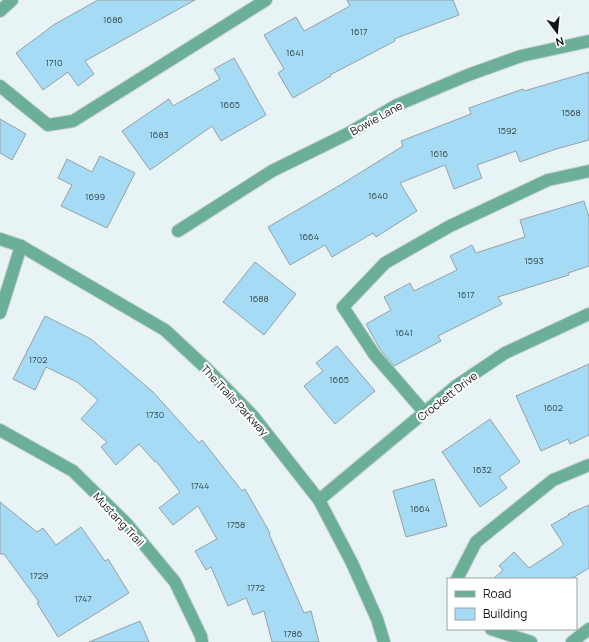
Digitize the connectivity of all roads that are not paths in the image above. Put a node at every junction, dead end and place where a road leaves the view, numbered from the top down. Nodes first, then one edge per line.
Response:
1 (12, 0) edge
2 (266, 0) edge
3 (0, 11) edge
4 (589, 41) edge
5 (0, 86) edge
6 (589, 171) edge
7 (178, 231) dead end
8 (0, 239) edge
9 (21, 246) junction
10 (0, 312) edge
11 (589, 314) edge
12 (425, 412) junction
13 (0, 430) edge
14 (589, 465) edge
15 (319, 500) junction
16 (458, 578) edge
17 (589, 629) edge
18 (494, 630) edge
19 (202, 642) edge
20 (384, 642) edge
21 (531, 642) edge
22 (572, 642) edge

1 - 3 street
2 - 5 street
4 - 7 street, Bowie Lane
6 - 12 street
8 - 9 street, The Trails Parkway
9 - 10 street
9 - 15 street, The Trails Parkway
11 - 12 street, Crockett Drive
12 - 15 street, Crockett Drive
13 - 19 street, Mustang Trail
14 - 16 street
15 - 20 street, The Trails Parkway
17 - 22 street
18 - 21 street

